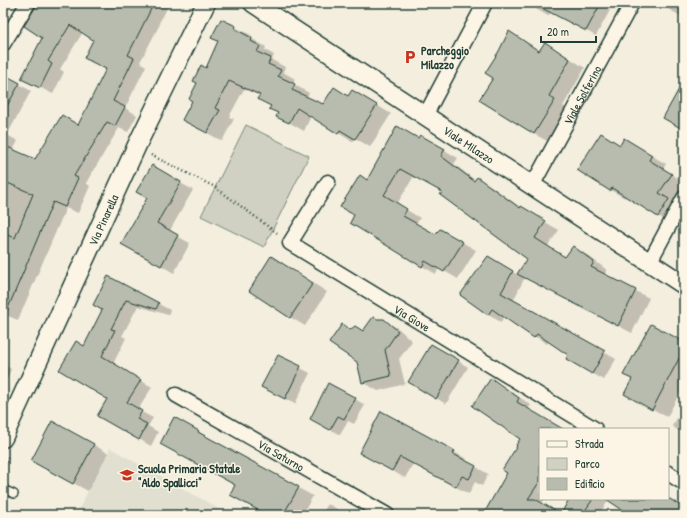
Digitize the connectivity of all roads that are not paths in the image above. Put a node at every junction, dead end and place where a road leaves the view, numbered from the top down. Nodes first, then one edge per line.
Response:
1 (28, 3) edge
2 (206, 3) edge
3 (253, 3) edge
4 (485, 3) edge
5 (632, 3) edge
6 (3, 44) edge
7 (425, 116) junction
8 (328, 182) dead end
9 (532, 186) junction
10 (684, 198) edge
11 (649, 263) junction
12 (684, 286) edge
13 (176, 395) dead end
14 (593, 428) edge
15 (3, 438) edge
16 (669, 474) edge
17 (684, 483) edge
18 (3, 489) edge
19 (14, 494) dead end
20 (387, 515) edge

1 - 6 street
2 - 15 street, Via Pinarella
3 - 7 street, Viale Milazzo
4 - 7 street
5 - 9 street, Viale Solferino
7 - 9 street, Viale Milazzo
8 - 14 street, Via Giove
9 - 11 street, Viale Milazzo
10 - 11 street
11 - 12 street, Viale Milazzo
13 - 20 street, Via Saturno
16 - 17 street
18 - 19 lane

